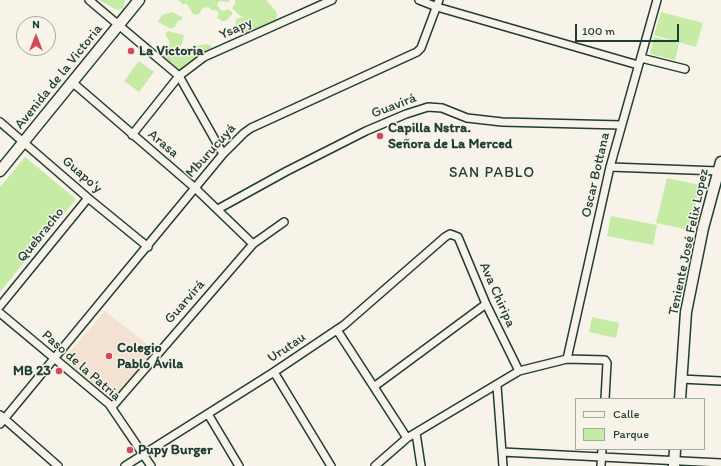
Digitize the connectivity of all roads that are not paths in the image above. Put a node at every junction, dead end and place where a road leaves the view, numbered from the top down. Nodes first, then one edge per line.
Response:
1 (89, 0) edge
2 (139, 0) edge
3 (332, 0) edge
4 (419, 0) edge
5 (657, 0) edge
6 (438, 4) edge
7 (120, 24) junction
8 (640, 61) junction
9 (685, 69) dead end
10 (179, 76) junction
11 (72, 82) junction
12 (0, 122) edge
13 (621, 125) junction
14 (132, 135) junction
15 (24, 142) junction
16 (222, 154) junction
17 (610, 167) junction
18 (720, 167) edge
19 (0, 171) edge
20 (195, 188) junction
21 (88, 198) junction
22 (218, 209) junction
23 (284, 222) dead end
24 (450, 234) joint
25 (253, 244) junction
26 (148, 247) junction
27 (486, 304) junction
28 (0, 306) edge
29 (0, 313) edge
30 (338, 330) junction
31 (567, 358) junction
32 (54, 360) junction
33 (519, 371) junction
34 (274, 372) junction
35 (681, 379) junction
36 (721, 381) edge
37 (375, 386) junction
38 (497, 386) junction
39 (605, 398) edge
40 (680, 398) edge
41 (112, 407) junction
42 (208, 414) junction
43 (1, 419) edge
44 (416, 433) junction
45 (407, 438) junction
46 (602, 450) edge
47 (676, 450) edge
48 (502, 452) junction
49 (144, 454) junction
50 (601, 457) junction
51 (674, 463) edge
52 (721, 463) edge
53 (58, 466) edge
54 (126, 466) edge
55 (151, 466) edge
56 (239, 466) edge
57 (331, 466) edge
58 (375, 466) edge
59 (420, 466) edge
60 (503, 466) edge
61 (601, 466) edge

1 - 7 street
2 - 7 main road, Avenida de la Victoria
3 - 10 street, Ysapy
4 - 6 street
5 - 8 street, Oscar Bottana
6 - 8 street
6 - 16 street, Mburucuyá
7 - 10 street
7 - 11 main road, Avenida de la Victoria
8 - 9 street
8 - 13 street, Oscar Bottana
10 - 14 street, Ysapy
10 - 16 street
11 - 14 street, Arasa
11 - 15 main road, Avenida de la Victoria
12 - 15 street, Guapo'y
13 - 17 street, Oscar Bottana
13 - 22 street, Guavirá
14 - 20 street, Arasa
15 - 19 main road, Avenida de la Victoria
15 - 21 street, Guapo'y
16 - 20 street, Mburucuyá
17 - 18 street
17 - 31 street, Oscar Bottana
18 - 35 main road, Teniente José Felix Lopez
20 - 22 street, Arasa
20 - 26 street, Mburucuyá
21 - 26 street, Guapo'y
21 - 28 street, Quebracho
22 - 25 street, Arasa
23 - 25 street, Guarvirá
24 - 27 street, Ava Chiripa
24 - 30 street, Urutau
25 - 41 street, Guarvirá
26 - 32 street, Mburucuyá
27 - 33 street, Ava Chiripa
27 - 37 street
29 - 32 street, Paso de la Patria
30 - 34 street, Urutau
30 - 37 street
31 - 33 street
31 - 39 street
32 - 41 street, Paso de la Patria
32 - 43 street, Mburucuyá
33 - 38 street
34 - 42 street, Urutau
34 - 57 street
35 - 36 street
35 - 40 main road, Teniente José Felix Lopez
37 - 45 street
38 - 44 street
38 - 48 street
41 - 49 street, Paso de la Patria
42 - 49 street, Urutau
42 - 56 street
43 - 53 street
44 - 45 street
44 - 59 street
45 - 58 street
46 - 50 street
47 - 51 main road
48 - 50 street
48 - 60 street
49 - 54 street, Urutau
49 - 55 street, Paso de la Patria
50 - 51 street
50 - 61 street
51 - 52 street

